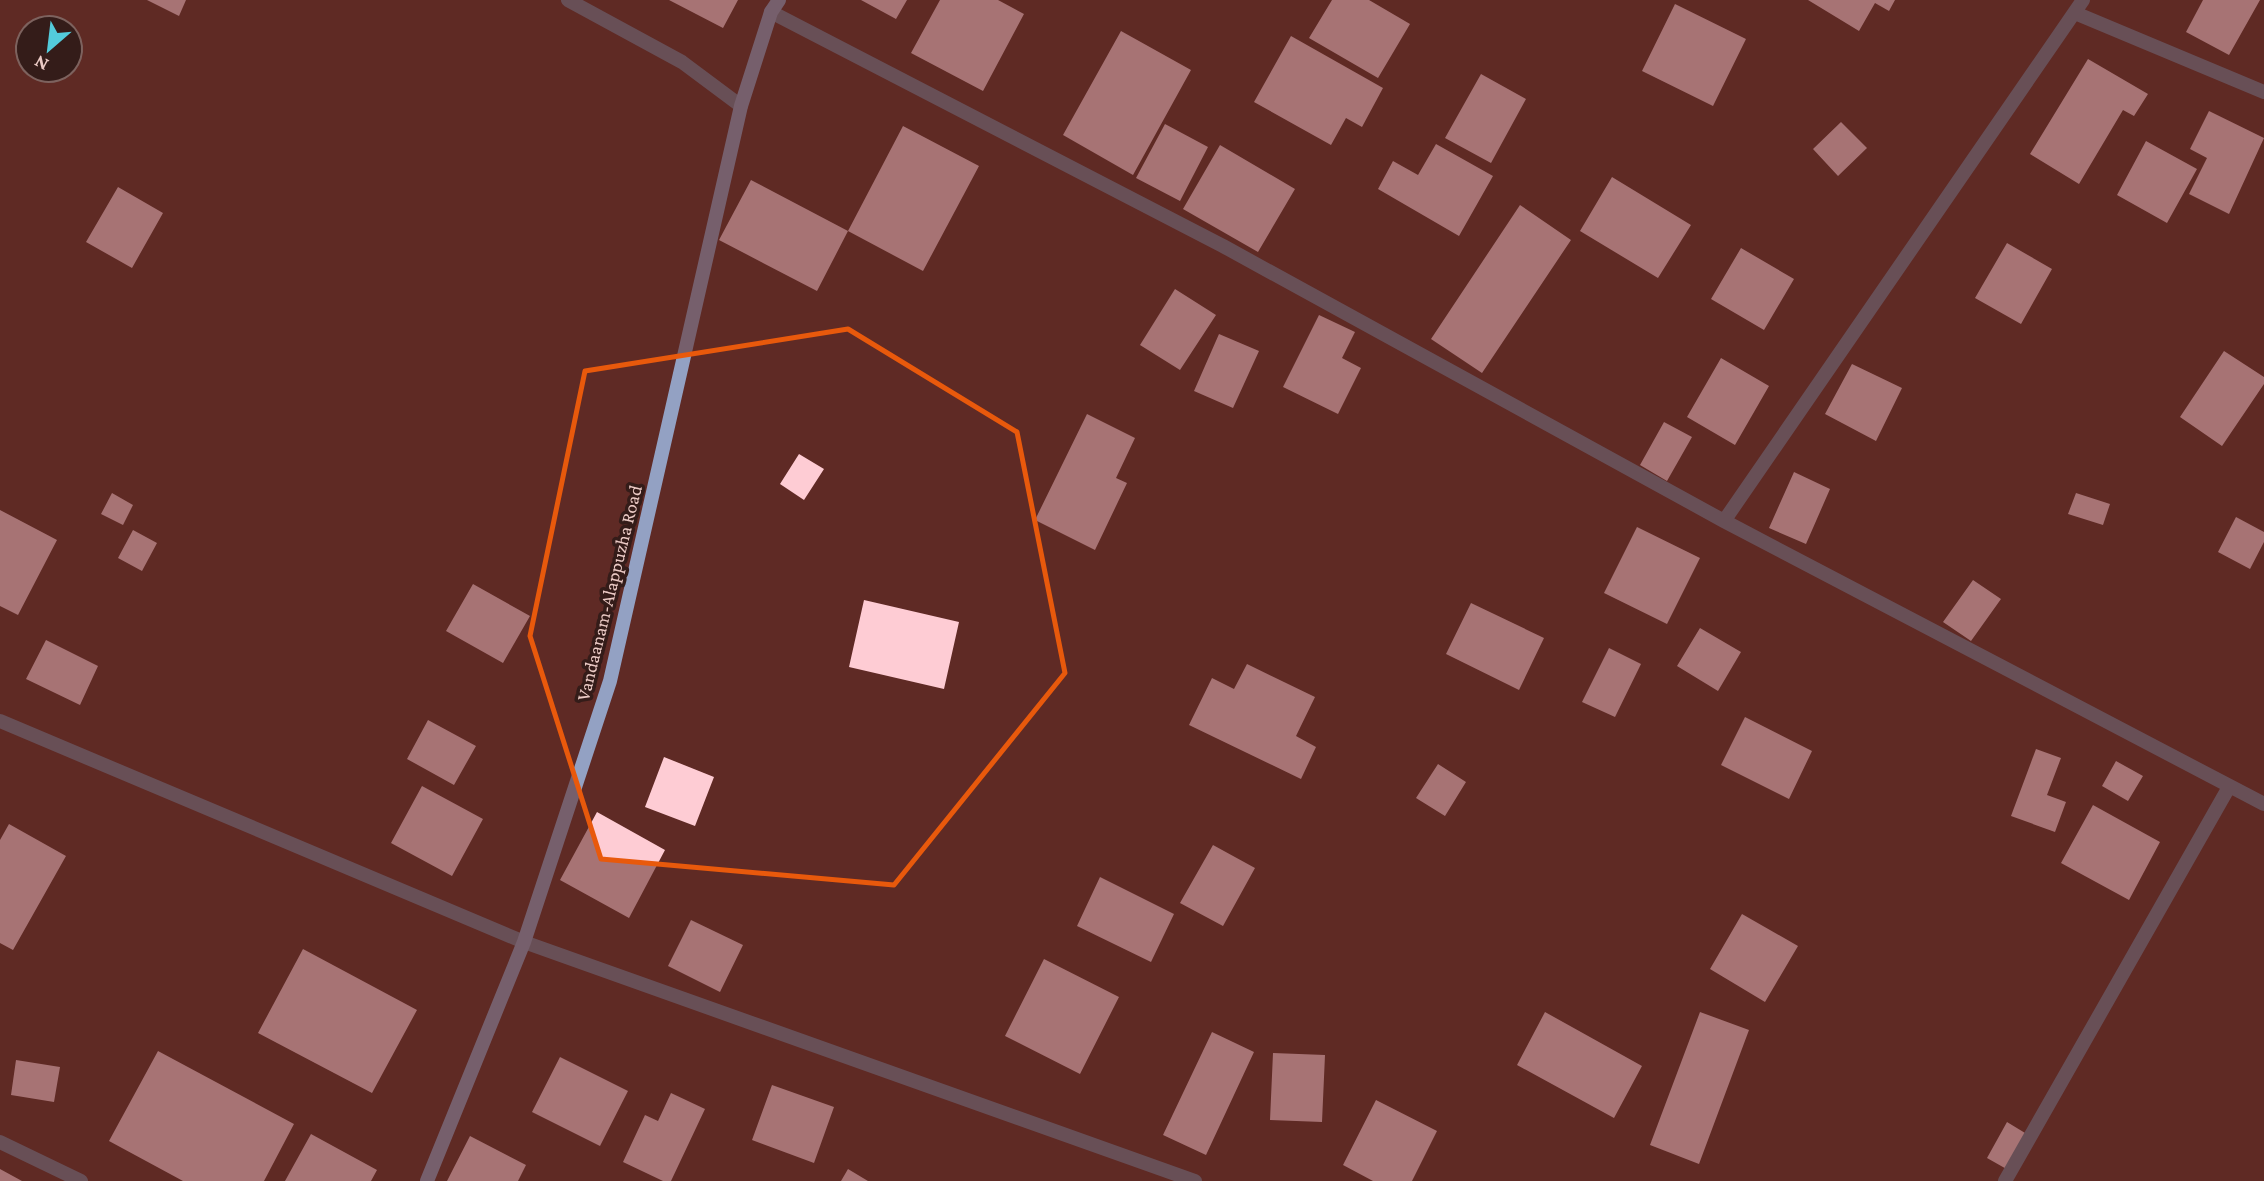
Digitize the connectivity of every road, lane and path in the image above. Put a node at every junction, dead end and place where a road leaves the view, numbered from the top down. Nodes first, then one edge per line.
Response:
1 (568, 0) edge
2 (775, 6) edge
3 (2079, 6) edge
4 (2264, 92) edge
5 (741, 106) junction
6 (1724, 521) junction
7 (0, 721) edge
8 (2229, 787) junction
9 (2264, 804) edge
10 (524, 942) junction
11 (0, 1142) edge
12 (80, 1181) edge
13 (427, 1181) edge
14 (1195, 1181) edge
15 (2006, 1181) edge

1 - 5 street
2 - 5 main road, Vandaanam-Alappuzha Road
2 - 6 street
3 - 4 street
3 - 6 street
5 - 10 main road, Vandaanam-Alappuzha Road
6 - 8 street
7 - 10 street
8 - 9 street
8 - 15 street
10 - 13 main road, Vandaanam-Alappuzha Road
10 - 14 street
11 - 12 street

